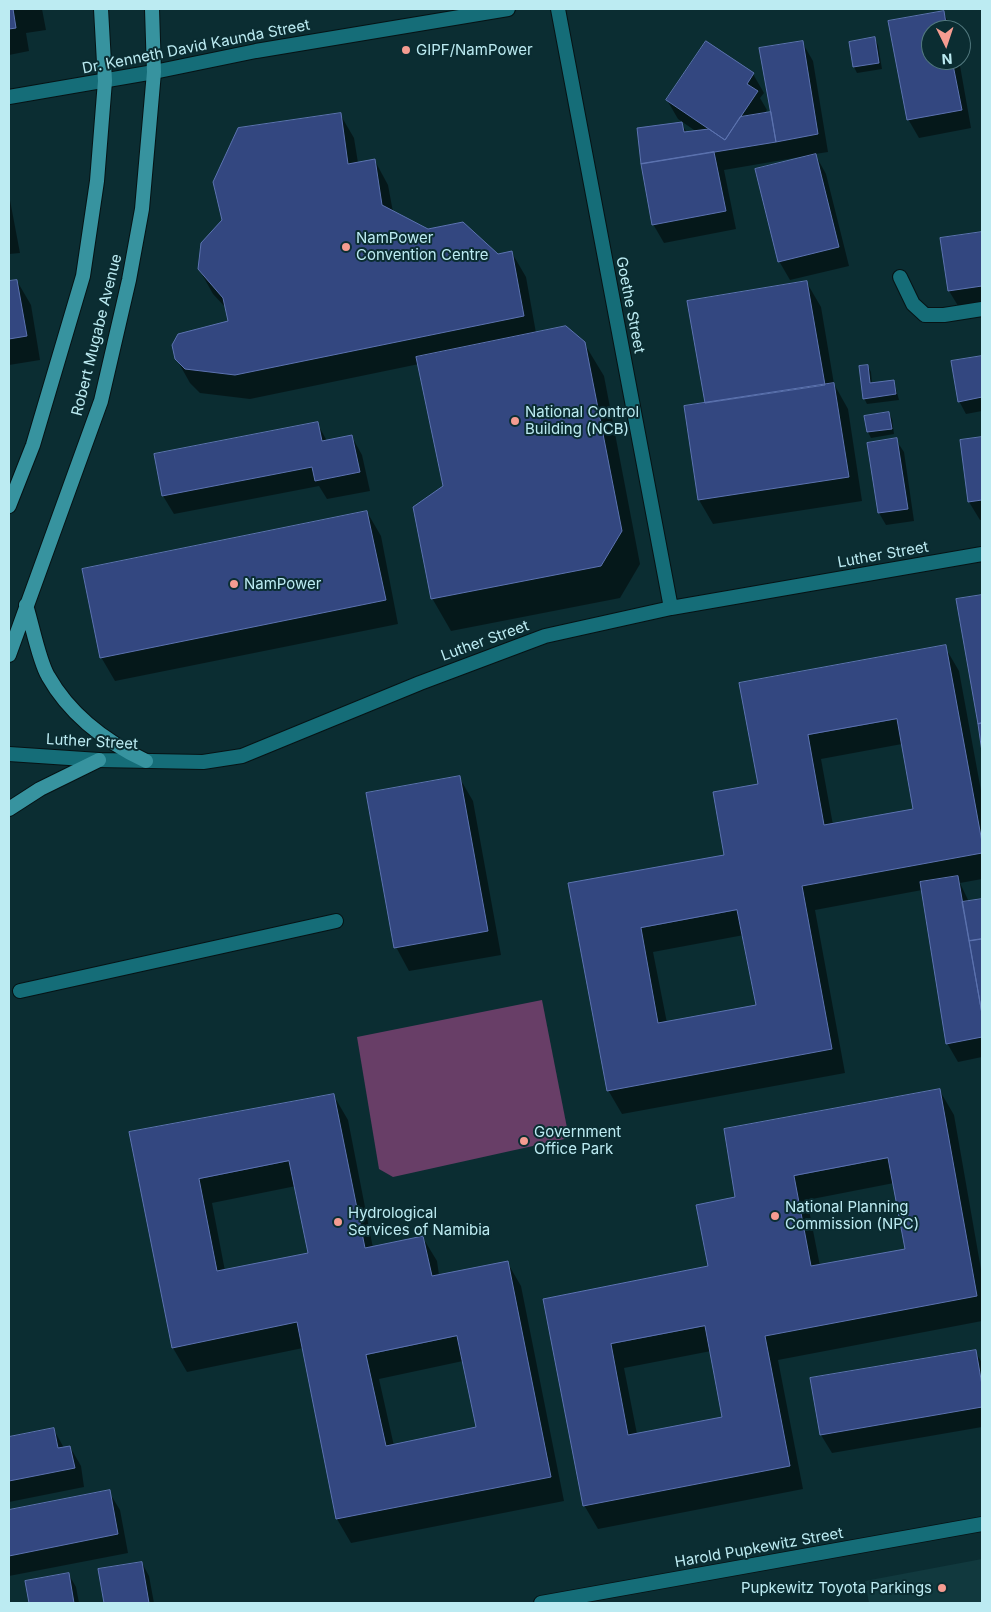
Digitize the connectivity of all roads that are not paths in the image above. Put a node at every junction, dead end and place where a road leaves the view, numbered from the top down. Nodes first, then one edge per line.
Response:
1 (101, 9) edge
2 (152, 9) edge
3 (508, 9) edge
4 (558, 9) edge
5 (154, 72) junction
6 (105, 81) junction
7 (9, 97) edge
8 (900, 277) dead end
9 (982, 309) edge
10 (9, 506) edge
11 (982, 554) edge
12 (26, 605) junction
13 (671, 608) junction
14 (9, 655) edge
15 (9, 754) edge
16 (98, 760) junction
17 (146, 761) junction
18 (9, 809) edge
19 (336, 921) dead end
20 (20, 991) dead end
21 (982, 1524) edge
22 (541, 1603) edge

1 - 6 main road, Robert Mugabe Avenue
2 - 5 main road, Robert Mugabe Avenue
3 - 5 street, Dr. Kenneth David Kaunda Street
4 - 13 street, Goethe Street
5 - 6 street, Dr. Kenneth David Kaunda Street
5 - 12 main road, Robert Mugabe Avenue
6 - 7 street, Dr. Kenneth David Kaunda Street
6 - 10 main road, Robert Mugabe Avenue
8 - 9 street
11 - 13 street, Luther Street
12 - 14 main road, Robert Mugabe Avenue
12 - 17 main road
13 - 17 street, Luther Street
15 - 16 street, Luther Street
16 - 17 street, Luther Street
16 - 18 main road
19 - 20 street
21 - 22 street, Harold Pupkewitz Street

